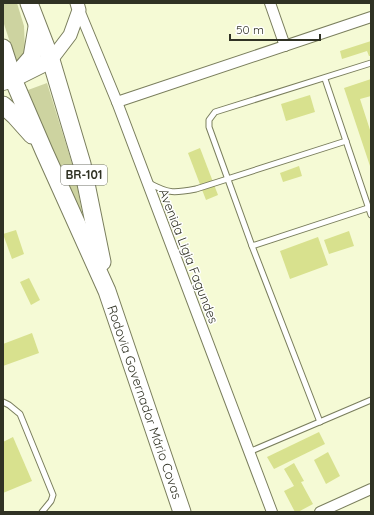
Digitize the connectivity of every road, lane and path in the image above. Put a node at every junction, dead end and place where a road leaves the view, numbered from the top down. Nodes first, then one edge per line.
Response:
1 (29, 3) edge
2 (270, 3) edge
3 (78, 6) edge
4 (371, 17) edge
5 (37, 27) junction
6 (285, 46) junction
7 (3, 48) edge
8 (51, 60) junction
9 (371, 63) edge
10 (325, 78) junction
11 (8, 80) edge
12 (117, 102) junction
13 (3, 105) edge
14 (346, 141) junction
15 (44, 151) junction
16 (228, 180) junction
17 (147, 181) junction
18 (370, 207) edge
19 (371, 215) edge
20 (252, 246) junction
21 (107, 291) junction
22 (371, 400) edge
23 (3, 402) edge
24 (320, 422) junction
25 (249, 452) junction
26 (371, 489) edge
27 (42, 512) edge
28 (182, 512) edge
29 (272, 512) edge
30 (320, 512) edge

1 - 5 highway, Rodovia Governador Mário Covas / BR-101
2 - 6 street
3 - 8 street
3 - 12 street, Avenida Ligia Fagundes
4 - 6 street
5 - 8 highway, Rodovia Governador Mário Covas / BR-101
5 - 11 highway
6 - 12 street
7 - 11 highway, Rodovia Governador Mário Covas / BR-101
8 - 11 main road
8 - 21 highway, Rodovia Governador Mário Covas / BR-101
9 - 10 lane
10 - 14 lane
10 - 16 lane
11 - 15 highway, Rodovia Governador Mário Covas / BR-101
12 - 17 street, Avenida Ligia Fagundes
13 - 15 highway
14 - 16 lane
14 - 18 lane
15 - 21 highway, Rodovia Governador Mário Covas / BR-101
16 - 17 lane
16 - 20 lane
17 - 25 street, Avenida Ligia Fagundes
18 - 19 lane
18 - 20 lane
20 - 24 lane
21 - 28 highway, Rodovia Governador Mário Covas / BR-101
22 - 24 lane
23 - 27 lane
24 - 25 lane
25 - 29 street, Avenida Ligia Fagundes
26 - 30 street

